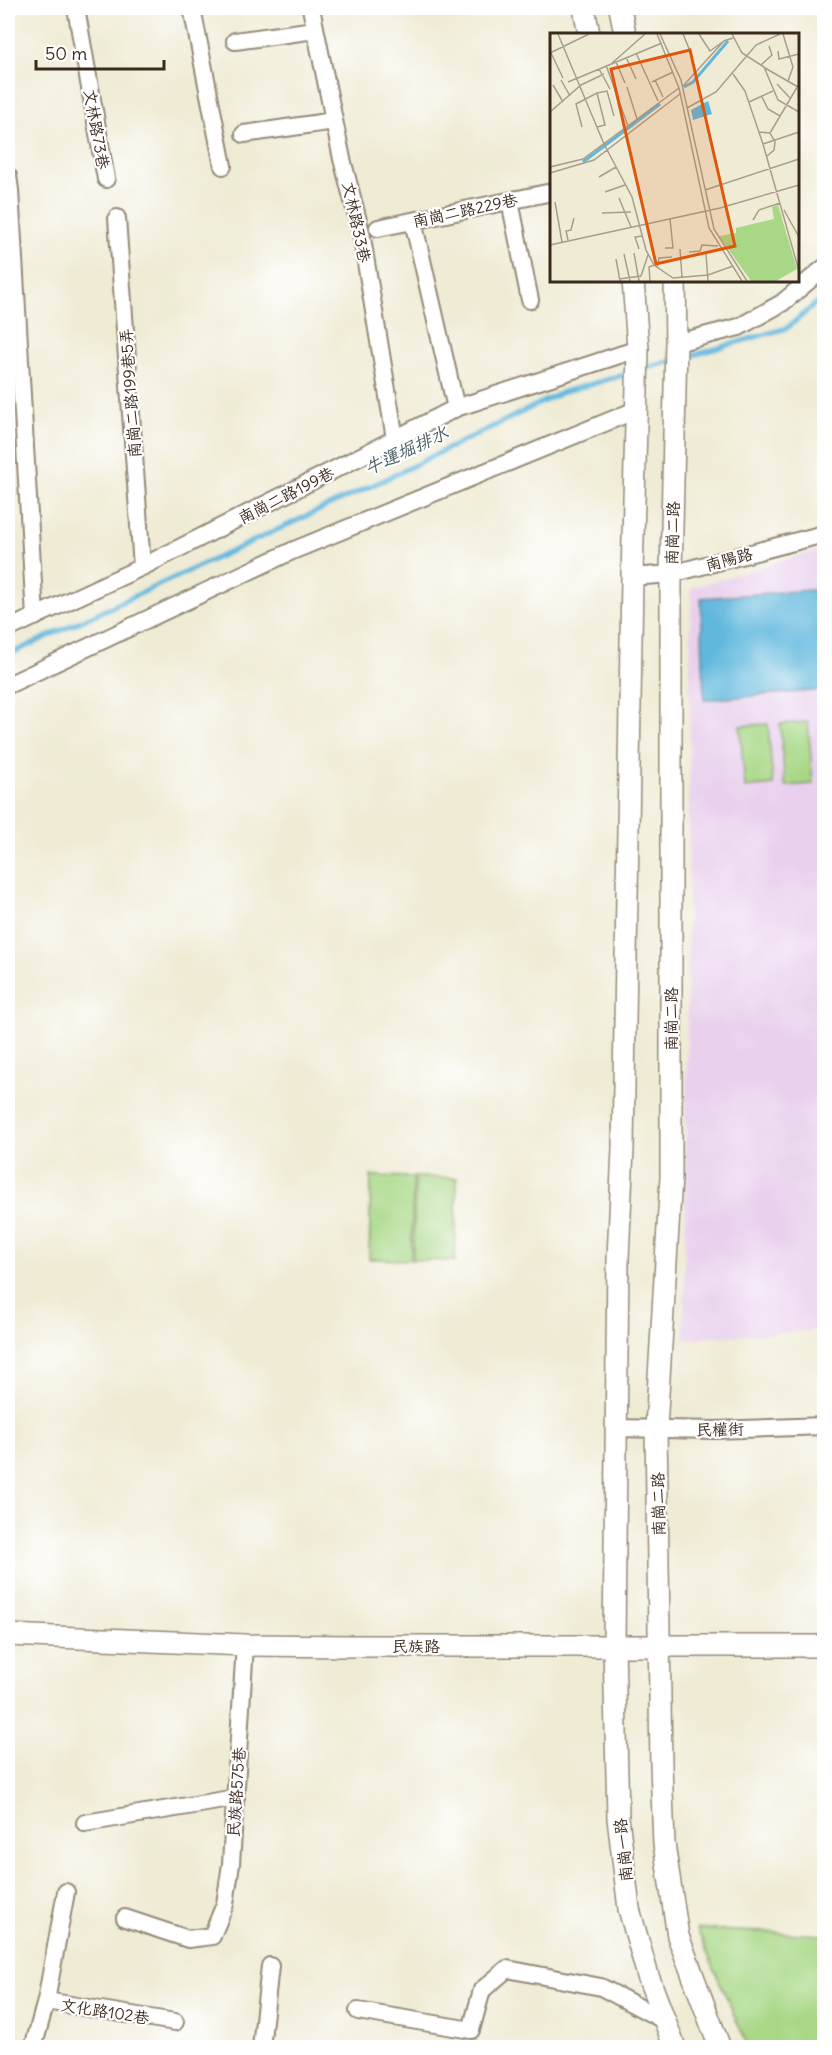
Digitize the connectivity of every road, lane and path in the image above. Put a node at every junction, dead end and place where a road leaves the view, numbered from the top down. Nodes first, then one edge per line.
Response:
1 (76, 8) edge
2 (192, 8) edge
3 (311, 8) edge
4 (584, 8) edge
5 (620, 8) edge
6 (315, 30) junction
7 (589, 33) edge
8 (626, 33) edge
9 (235, 41) dead end
10 (334, 121) junction
11 (244, 134) dead end
12 (223, 166) dead end
13 (8, 176) edge
14 (106, 180) dead end
15 (550, 192) edge
16 (510, 201) junction
17 (117, 218) dead end
18 (413, 221) junction
19 (378, 228) dead end
20 (825, 268) edge
21 (633, 282) edge
22 (675, 282) edge
23 (530, 300) dead end
24 (676, 343) junction
25 (638, 349) junction
26 (456, 408) junction
27 (636, 410) junction
28 (395, 439) junction
29 (825, 534) edge
30 (142, 567) junction
31 (671, 574) junction
32 (632, 577) junction
33 (35, 617) junction
34 (8, 629) edge
35 (8, 685) edge
36 (825, 1426) edge
37 (616, 1428) junction
38 (656, 1428) junction
39 (8, 1635) edge
40 (245, 1645) junction
41 (614, 1645) junction
42 (659, 1646) junction
43 (825, 1646) edge
44 (236, 1798) junction
45 (86, 1822) dead end
46 (66, 1892) dead end
47 (125, 1918) dead end
48 (270, 1966) dead end
49 (46, 2001) junction
50 (358, 2011) dead end
51 (665, 2021) junction
52 (175, 2022) dead end
53 (33, 2048) edge
54 (261, 2048) edge
55 (675, 2048) edge
56 (720, 2048) edge

1 - 14 street, 文林路73巷
2 - 12 street
3 - 6 street, 文林路33巷
4 - 7 main road
5 - 8 main road
6 - 9 street
6 - 10 street, 文林路33巷
10 - 11 street
10 - 28 street, 文林路33巷
13 - 33 street
15 - 16 street, 南崗二路229巷
16 - 18 street, 南崗二路229巷
16 - 23 street
17 - 30 street, 南崗二路199巷5弄
18 - 19 street, 南崗二路229巷
18 - 26 street
20 - 24 street
21 - 25 main road
22 - 24 main road
24 - 31 main road, 南崗二路
25 - 26 street, 南崗二路199巷
25 - 27 main road
26 - 28 street, 南崗二路199巷
27 - 32 main road
27 - 35 street
28 - 30 street, 南崗二路199巷
29 - 31 street, 南陽路
30 - 33 street, 南崗二路199巷
31 - 32 street, 南陽路
31 - 38 main road, 南崗二路
32 - 37 main road
33 - 34 street, 南崗二路199巷
36 - 38 street, 民權街
37 - 38 street, 民權街
37 - 41 main road
38 - 42 main road, 南崗二路
39 - 40 main road, 民族路
40 - 41 main road, 民族路
40 - 44 street, 民族路575巷
41 - 42 main road, 民族路
41 - 51 main road, 南崗一路
42 - 43 main road, 民族路
42 - 56 main road
44 - 45 street
44 - 47 street, 民族路575巷
46 - 49 street
48 - 54 street
49 - 52 street, 文化路102巷
49 - 53 street, 文化路102巷
50 - 51 street
51 - 55 main road, 南崗一路

